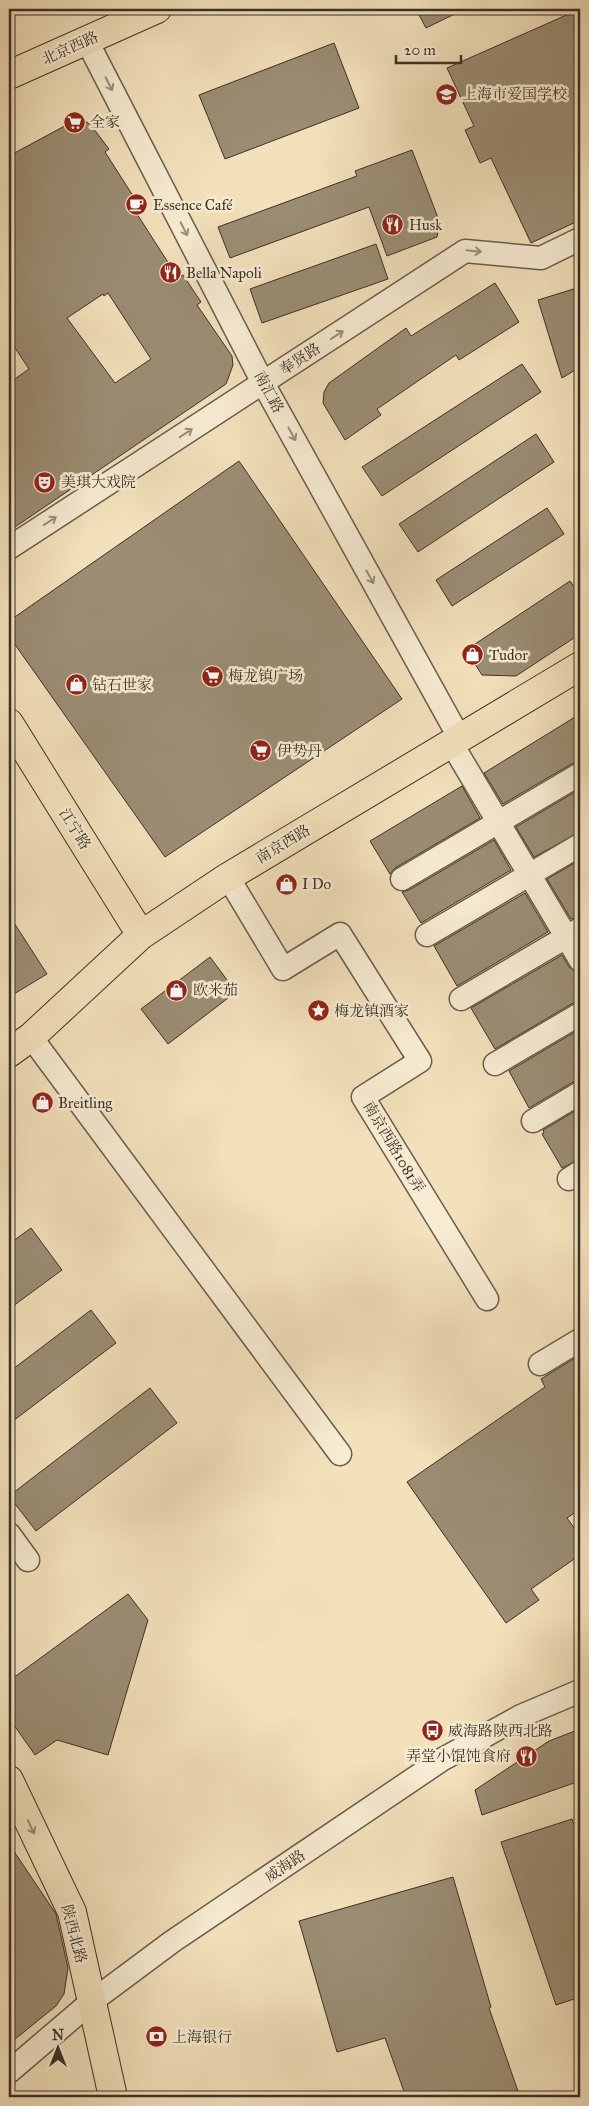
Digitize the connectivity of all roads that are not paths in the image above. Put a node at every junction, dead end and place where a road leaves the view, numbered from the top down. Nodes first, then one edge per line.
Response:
1 (158, 9) edge
2 (87, 41) junction
3 (9, 75) edge
4 (580, 239) edge
5 (264, 383) junction
6 (9, 548) edge
7 (580, 666) edge
8 (9, 723) edge
9 (456, 742) junction
10 (580, 774) edge
11 (499, 823) junction
12 (580, 845) edge
13 (530, 875) junction
14 (228, 877) junction
15 (402, 879) dead end
16 (573, 933) edge
17 (427, 935) dead end
18 (141, 936) junction
19 (580, 960) edge
20 (461, 999) dead end
21 (580, 1014) edge
22 (31, 1037) junction
23 (9, 1052) edge
24 (495, 1064) dead end
25 (580, 1093) edge
26 (533, 1120) dead end
27 (487, 1299) dead end
28 (580, 1340) edge
29 (540, 1364) dead end
30 (340, 1454) dead end
31 (9, 1534) edge
32 (28, 1560) dead end
33 (580, 1691) edge
34 (9, 1780) edge
35 (91, 2002) junction
36 (9, 2072) edge
37 (113, 2097) edge

1 - 2 main road, 北京西路
2 - 3 main road, 北京西路
2 -> 5 street, 南汇路
5 -> 4 street, 奉贤路
6 -> 5 street, 奉贤路
5 -> 9 street, 南汇路
7 - 9 main road, 南京西路
8 - 18 main road, 江宁路
9 - 11 street, 南汇路
9 - 14 main road, 南京西路
10 - 11 street
11 - 13 street, 南汇路
11 - 15 street
12 - 13 street
13 - 16 street, 南汇路
13 - 17 street
14 - 18 main road, 南京西路
14 - 27 street, 南京西路1081弄
16 - 19 street, 南汇路
16 - 20 street
18 - 22 main road, 南京西路
21 - 24 street
22 - 23 main road, 南京西路
22 - 30 street
25 - 26 street
28 - 29 street
31 - 32 street
33 - 35 street, 威海路
34 -> 35 main road, 陕西北路
35 - 36 street, 威海路
35 - 37 main road, 陕西北路

